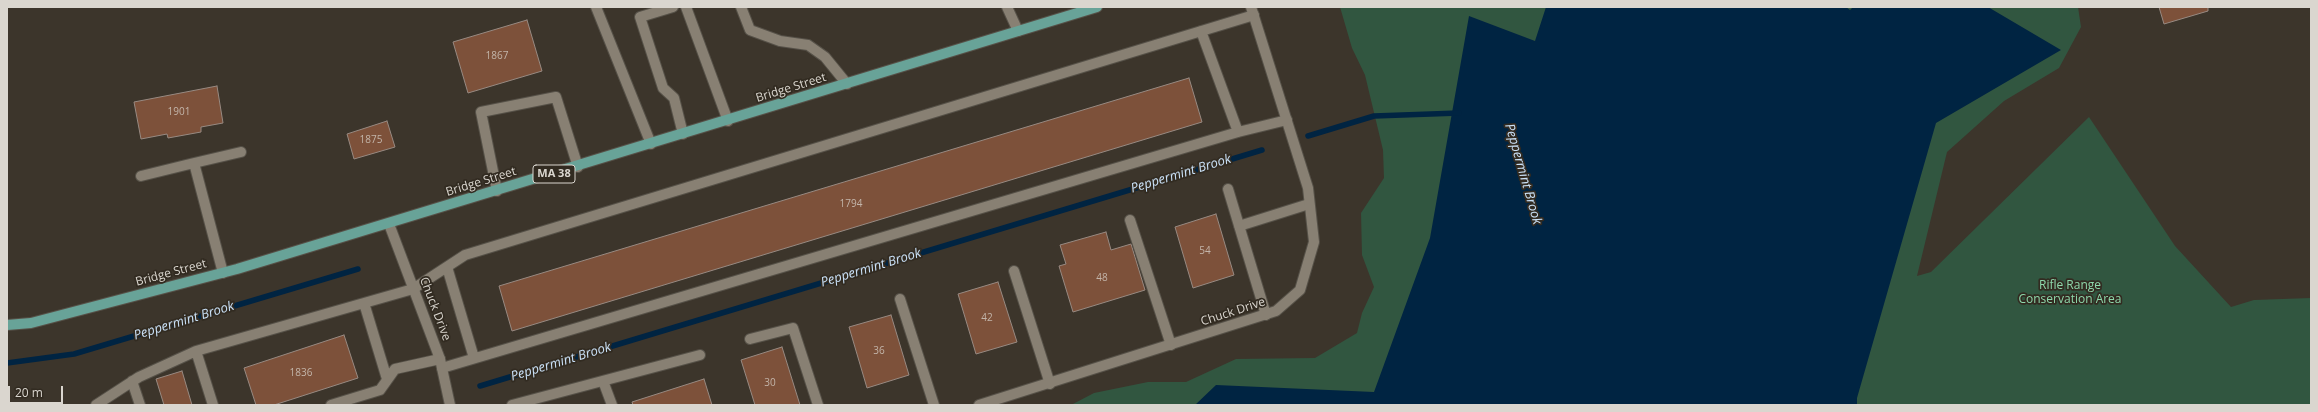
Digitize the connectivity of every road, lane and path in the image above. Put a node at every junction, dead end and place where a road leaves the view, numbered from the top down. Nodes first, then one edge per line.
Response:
1 (596, 7) edge
2 (673, 7) edge
3 (686, 7) edge
4 (1007, 7) edge
5 (1097, 7) edge
6 (744, 8) edge
7 (1252, 11) edge
8 (1201, 30) junction
9 (1018, 31) junction
10 (847, 84) junction
11 (1287, 120) junction
12 (728, 121) junction
13 (1238, 132) junction
14 (683, 134) junction
15 (651, 144) junction
16 (241, 152) dead end
17 (194, 162) junction
18 (578, 166) junction
19 (141, 176) dead end
20 (1228, 189) dead end
21 (497, 191) junction
22 (1309, 204) junction
23 (1130, 220) dead end
24 (388, 224) junction
25 (1239, 226) junction
26 (446, 267) junction
27 (1014, 271) dead end
28 (223, 273) junction
29 (413, 289) junction
30 (900, 299) dead end
31 (364, 303) junction
32 (1266, 314) junction
33 (7, 325) edge
34 (750, 339) dead end
35 (1172, 345) junction
36 (196, 351) junction
37 (700, 355) dead end
38 (474, 358) junction
39 (441, 363) junction
40 (387, 379) junction
41 (132, 381) junction
42 (603, 381) junction
43 (1050, 384) junction
44 (96, 405) edge
45 (140, 405) edge
46 (213, 405) edge
47 (331, 405) edge
48 (450, 405) edge
49 (512, 405) edge
50 (612, 405) edge
51 (818, 405) edge
52 (934, 405) edge
53 (979, 405) edge

1 - 15 street
2 - 14 street
3 - 12 street
4 - 9 street
5 - 9 main road, Bridge Street / MA 38
6 - 10 street
7 - 8 street
7 - 11 street, Chuck Drive
8 - 13 street
8 - 26 street
9 - 10 main road, Bridge Street / MA 38
10 - 12 main road, Bridge Street / MA 38
11 - 13 street
11 - 22 street, Chuck Drive
12 - 14 main road, Bridge Street / MA 38
13 - 38 street
14 - 15 main road, Bridge Street / MA 38
15 - 18 main road, Bridge Street / MA 38
16 - 17 street
17 - 19 street
17 - 28 street
18 - 21 main road, Bridge Street / MA 38
18 - 21 street
20 - 25 street
21 - 24 main road, Bridge Street / MA 38
22 - 25 street
22 - 32 street, Chuck Drive
23 - 35 street
24 - 28 main road, Bridge Street / MA 38
24 - 29 street, Chuck Drive
25 - 32 street
26 - 29 street
26 - 38 street
27 - 43 street
28 - 33 main road, Bridge Street / MA 38
29 - 31 street
29 - 39 street, Chuck Drive
30 - 52 street
31 - 36 street
31 - 40 street
32 - 35 street, Chuck Drive
34 - 51 street
35 - 43 street, Chuck Drive
36 - 41 street
36 - 46 street
37 - 42 street
38 - 39 street
39 - 40 street
39 - 48 street, Chuck Drive
40 - 47 street
41 - 44 street
41 - 45 street
42 - 49 street
42 - 50 street
43 - 53 street, Chuck Drive

